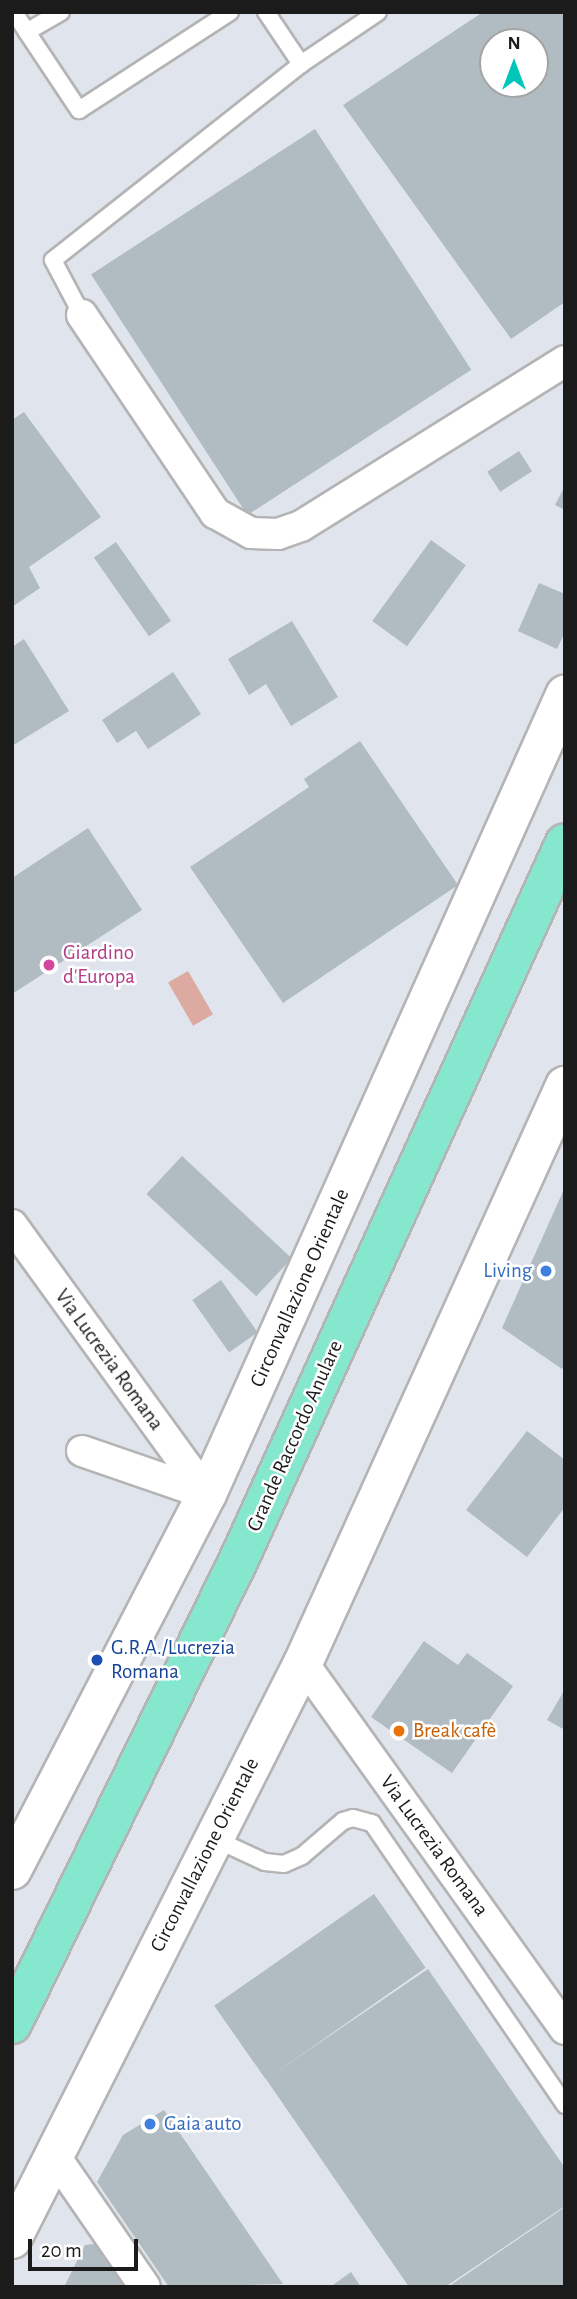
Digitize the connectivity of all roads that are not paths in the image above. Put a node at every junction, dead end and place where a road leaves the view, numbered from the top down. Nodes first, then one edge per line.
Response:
1 (14, 12) edge
2 (61, 12) edge
3 (230, 12) edge
4 (266, 12) edge
5 (378, 12) edge
6 (27, 32) junction
7 (301, 64) junction
8 (82, 315) joint
9 (565, 361) edge
10 (565, 695) edge
11 (565, 842) edge
12 (565, 1086) edge
13 (12, 1225) edge
14 (82, 1451) dead end
15 (207, 1494) junction
16 (303, 1663) junction
17 (214, 1838) junction
18 (12, 1870) edge
19 (12, 2024) edge
20 (565, 2029) edge
21 (565, 2105) edge
22 (54, 2155) junction
23 (12, 2239) edge
24 (145, 2287) edge

1 - 6 lane
2 - 6 lane
3 - 6 lane
4 - 7 lane
5 - 7 lane
7 - 8 lane
8 - 9 street
10 - 15 street, Circonvallazione Orientale
11 - 19 highway, Grande Raccordo Anulare
12 - 16 street, Circonvallazione Orientale
13 - 15 street, Via Lucrezia Romana
14 - 15 street
15 - 18 street, Circonvallazione Orientale
16 - 17 street, Circonvallazione Orientale
16 - 20 street, Via Lucrezia Romana
17 - 21 lane
17 - 22 street, Circonvallazione Orientale
22 - 23 street, Circonvallazione Orientale
22 - 24 street

